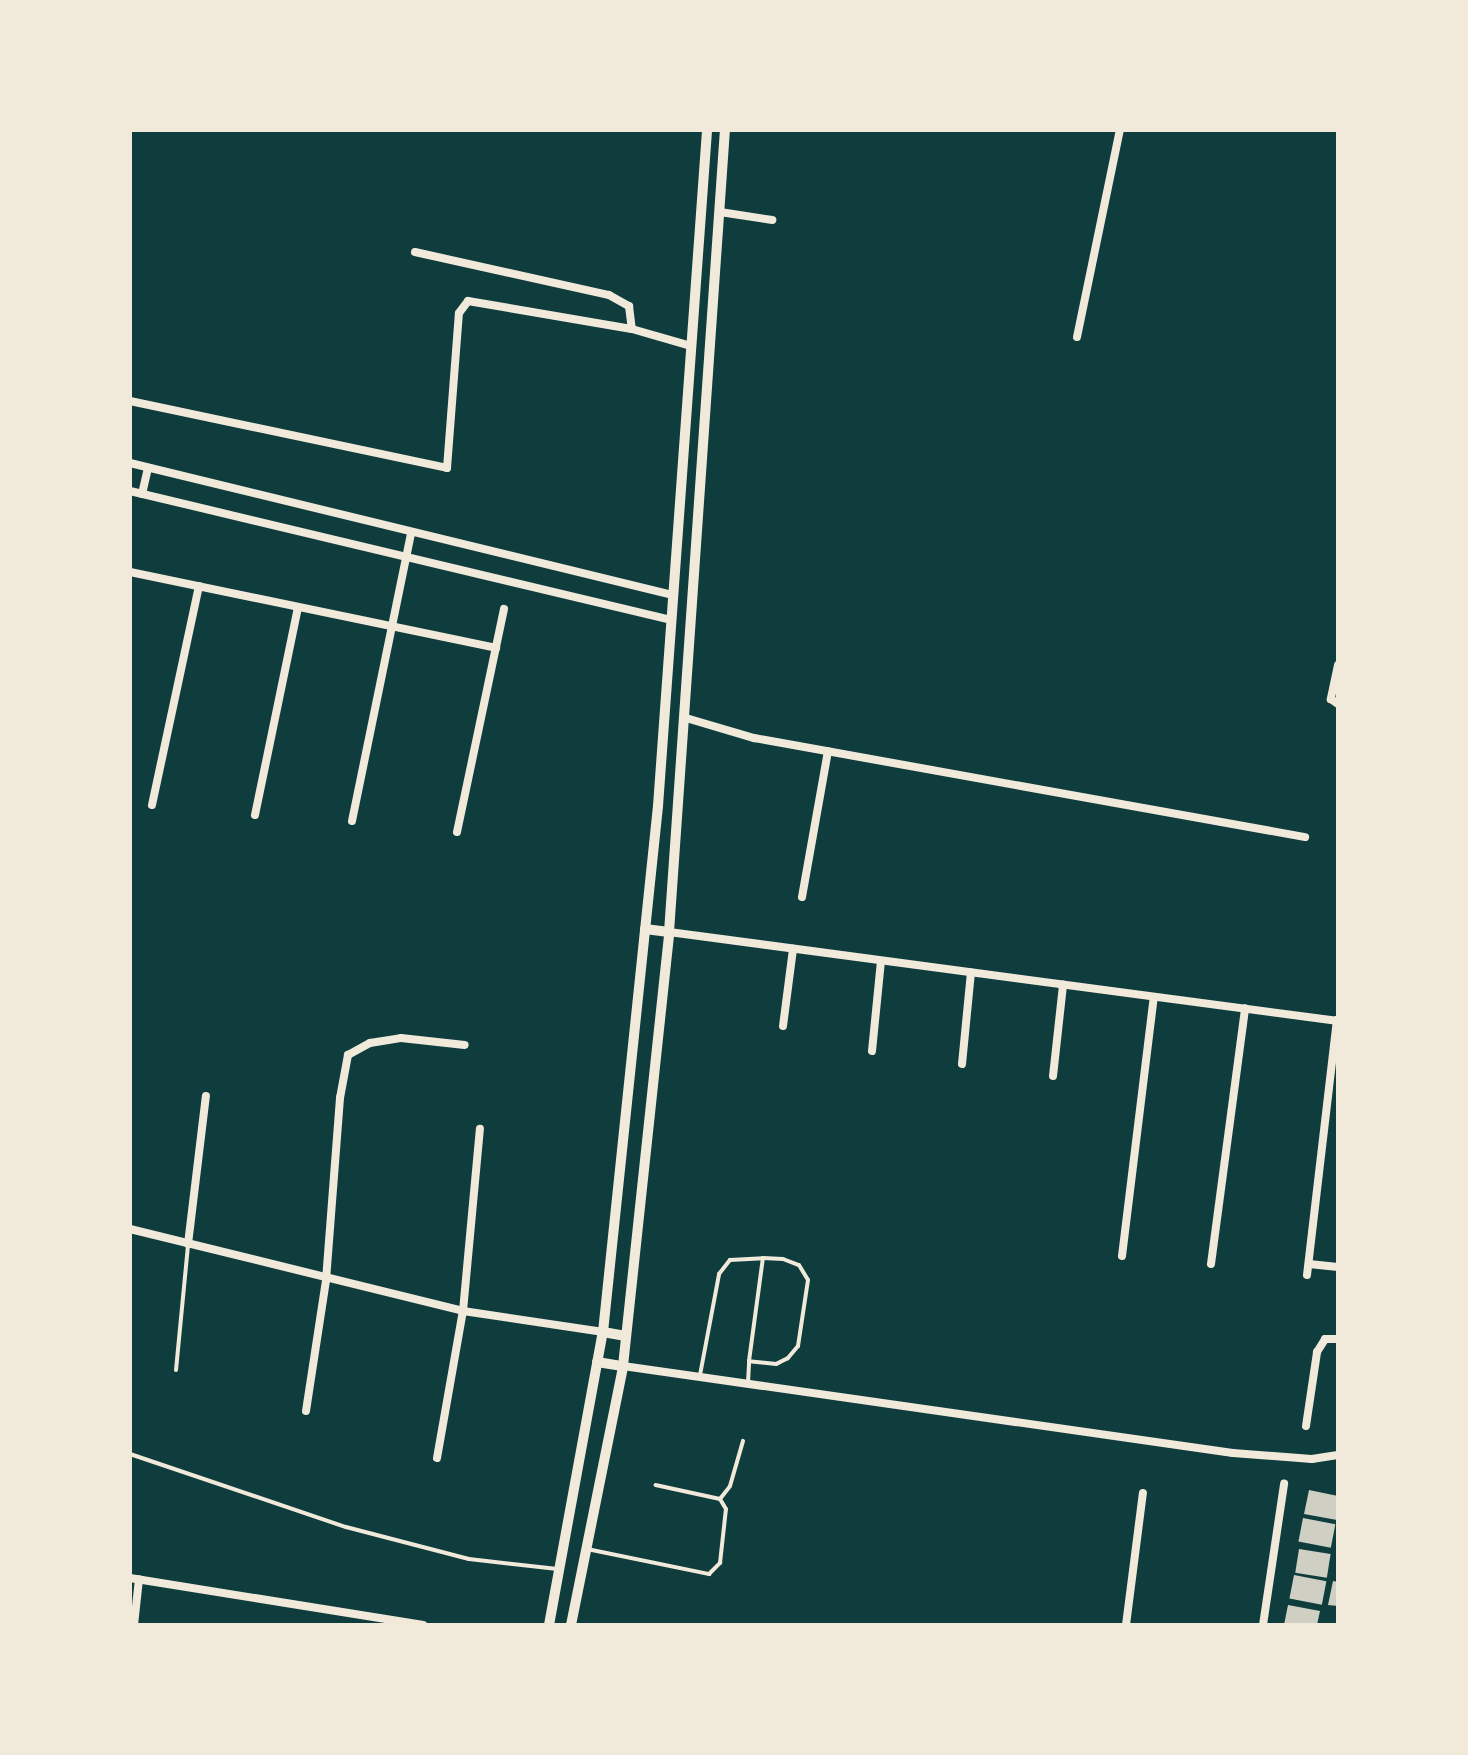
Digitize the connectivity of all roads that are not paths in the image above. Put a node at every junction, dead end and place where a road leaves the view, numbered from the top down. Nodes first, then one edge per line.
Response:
1 (707, 130) edge
2 (725, 130) edge
3 (1120, 130) edge
4 (720, 212) junction
5 (772, 220) dead end
6 (415, 252) dead end
7 (632, 329) junction
8 (1077, 337) dead end
9 (691, 346) junction
10 (130, 401) edge
11 (130, 463) edge
12 (148, 468) junction
13 (130, 491) edge
14 (142, 494) junction
15 (411, 533) junction
16 (406, 559) junction
17 (130, 572) edge
18 (199, 586) junction
19 (673, 595) junction
20 (298, 607) junction
21 (504, 609) dead end
22 (671, 620) junction
23 (393, 626) junction
24 (496, 648) junction
25 (1338, 665) edge
26 (1338, 704) edge
27 (686, 718) junction
28 (828, 751) junction
29 (152, 805) dead end
30 (255, 815) dead end
31 (352, 821) dead end
32 (457, 832) dead end
33 (1305, 837) dead end
34 (802, 897) dead end
35 (645, 929) junction
36 (669, 932) junction
37 (793, 949) junction
38 (881, 961) junction
39 (971, 972) junction
40 (1063, 985) junction
41 (1154, 997) junction
42 (1245, 1008) junction
43 (1338, 1020) edge
44 (783, 1026) dead end
45 (465, 1045) dead end
46 (872, 1051) dead end
47 (962, 1064) dead end
48 (1053, 1076) dead end
49 (206, 1096) dead end
50 (480, 1129) dead end
51 (130, 1229) edge
52 (188, 1244) junction
53 (1122, 1256) dead end
54 (763, 1258) junction
55 (1211, 1264) dead end
56 (1309, 1264) junction
57 (1338, 1267) edge
58 (1307, 1275) dead end
59 (326, 1280) junction
60 (463, 1311) junction
61 (603, 1332) junction
62 (626, 1336) junction
63 (1338, 1339) edge
64 (749, 1361) junction
65 (597, 1362) junction
66 (623, 1366) junction
67 (176, 1370) dead end
68 (699, 1377) junction
69 (748, 1385) junction
70 (306, 1411) dead end
71 (1306, 1426) dead end
72 (743, 1441) dead end
73 (130, 1454) edge
74 (1338, 1455) edge
75 (437, 1458) dead end
76 (1284, 1484) dead end
77 (656, 1485) dead end
78 (1143, 1493) dead end
79 (720, 1499) junction
80 (587, 1549) junction
81 (560, 1569) junction
82 (135, 1579) edge
83 (134, 1625) edge
84 (423, 1625) edge
85 (549, 1625) edge
86 (571, 1625) edge
87 (1126, 1625) edge
88 (1263, 1625) edge

1 - 9 street
2 - 4 street
3 - 8 street
4 - 5 street
4 - 27 street
6 - 7 street
7 - 9 street
7 - 10 street
9 - 19 street
11 - 12 street
12 - 14 street
12 - 15 street
13 - 14 street
14 - 16 street
15 - 16 street
15 - 19 street
16 - 22 street
16 - 23 street
17 - 18 street
18 - 20 street
18 - 29 street
19 - 22 street
20 - 23 street
20 - 30 street
21 - 24 street
22 - 35 street
23 - 24 street
23 - 31 street
24 - 32 street
25 - 26 street
27 - 28 street
27 - 36 street
28 - 33 street
28 - 34 street
35 - 36 street
35 - 61 street
36 - 37 street
36 - 62 street
37 - 38 street
37 - 44 street
38 - 39 street
38 - 46 street
39 - 40 street
39 - 47 street
40 - 41 street
40 - 48 street
41 - 42 street
41 - 53 street
42 - 43 street
42 - 55 street
43 - 56 street
45 - 59 street
49 - 52 street
50 - 60 street
51 - 52 street
52 - 59 street
52 - 67 lane
54 - 64 lane
54 - 64 lane
54 - 68 lane
56 - 57 street
56 - 58 street
59 - 60 street
59 - 70 street
60 - 61 street
60 - 75 street
61 - 62 street
61 - 65 street
62 - 66 street
63 - 71 street
64 - 69 lane
65 - 66 street
65 - 81 street
66 - 68 street
66 - 80 street
68 - 69 street
69 - 74 street
72 - 79 lane
73 - 81 lane
76 - 88 street
77 - 79 lane
78 - 87 street
79 - 80 lane
80 - 86 street
81 - 85 street
82 - 83 street
82 - 84 street

